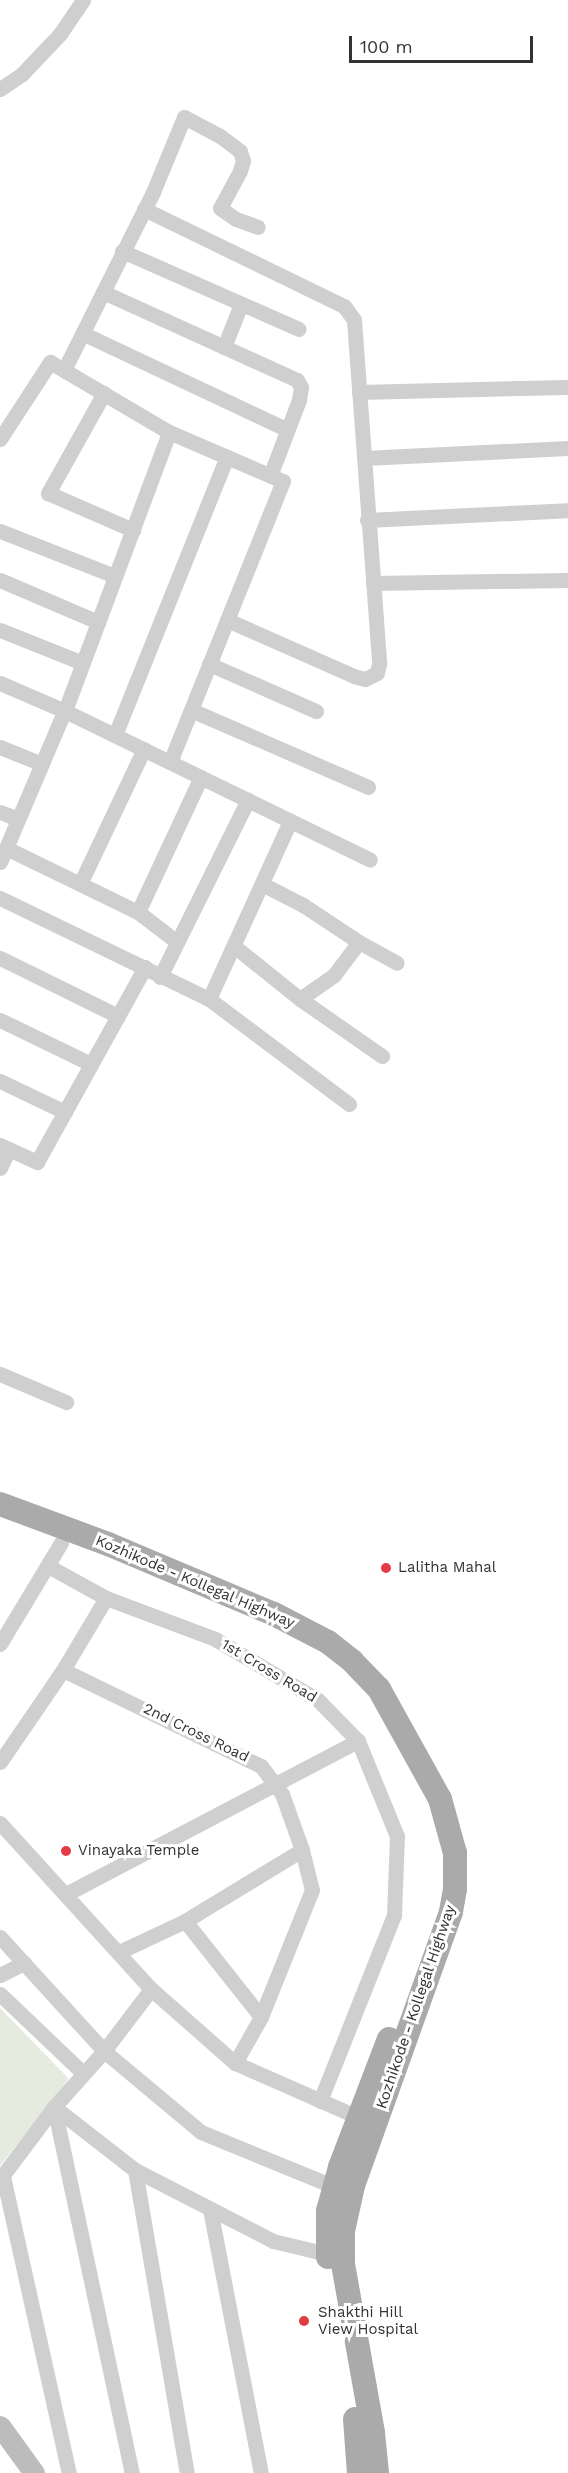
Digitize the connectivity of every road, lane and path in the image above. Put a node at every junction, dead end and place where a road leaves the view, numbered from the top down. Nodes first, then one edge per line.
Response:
1 (83, 0) edge
2 (0, 90) edge
3 (144, 209) junction
4 (258, 227) dead end
5 (122, 251) junction
6 (103, 292) junction
7 (241, 303) junction
8 (299, 329) dead end
9 (84, 334) junction
10 (224, 347) junction
11 (64, 370) junction
12 (568, 387) edge
13 (359, 392) junction
14 (104, 393) junction
15 (288, 430) junction
16 (169, 432) junction
17 (0, 439) edge
18 (568, 448) edge
19 (227, 457) junction
20 (364, 458) junction
21 (270, 476) junction
22 (568, 510) edge
23 (367, 520) junction
24 (133, 530) junction
25 (0, 531) edge
26 (115, 576) junction
27 (0, 580) edge
28 (568, 580) edge
29 (373, 583) junction
30 (227, 620) junction
31 (98, 622) junction
32 (0, 630) edge
33 (83, 663) junction
34 (209, 664) junction
35 (0, 683) edge
36 (191, 710) junction
37 (64, 711) junction
38 (316, 711) dead end
39 (116, 735) junction
40 (0, 747) edge
41 (144, 749) junction
42 (170, 762) junction
43 (42, 764) junction
44 (201, 777) junction
45 (368, 787) dead end
46 (248, 800) junction
47 (0, 812) edge
48 (18, 819) junction
49 (290, 821) junction
50 (3, 855) edge
51 (370, 860) dead end
52 (81, 882) junction
53 (262, 884) junction
54 (0, 898) edge
55 (138, 912) junction
56 (177, 942) junction
57 (359, 942) junction
58 (234, 946) junction
59 (0, 958) edge
60 (398, 963) dead end
61 (145, 967) junction
62 (160, 977) junction
63 (209, 999) junction
64 (300, 999) junction
65 (118, 1016) junction
66 (0, 1020) edge
67 (382, 1056) dead end
68 (91, 1064) junction
69 (0, 1081) edge
70 (349, 1104) dead end
71 (65, 1112) junction
72 (4, 1147) edge
73 (0, 1168) edge
74 (0, 1374) edge
75 (66, 1402) dead end
76 (0, 1504) edge
77 (0, 1519) edge
78 (61, 1543) junction
79 (48, 1566) junction
80 (106, 1598) junction
81 (6, 1622) edge
82 (0, 1644) edge
83 (63, 1670) junction
84 (358, 1741) junction
85 (0, 1762) edge
86 (274, 1783) junction
87 (0, 1823) edge
88 (302, 1850) junction
89 (66, 1894) junction
90 (185, 1921) junction
91 (0, 1937) edge
92 (119, 1952) junction
93 (24, 1963) junction
94 (0, 1975) edge
95 (151, 1989) junction
96 (0, 1994) edge
97 (261, 2017) junction
98 (104, 2051) junction
99 (235, 2063) junction
100 (83, 2073) junction
101 (320, 2101) junction
102 (54, 2107) junction
103 (360, 2118) junction
104 (135, 2170) junction
105 (1, 2178) edge
106 (335, 2187) junction
107 (210, 2209) junction
108 (327, 2254) junction
109 (343, 2302) junction
110 (0, 2426) edge
111 (34, 2473) edge
112 (69, 2473) edge
113 (132, 2473) edge
114 (187, 2473) edge
115 (261, 2473) edge
116 (359, 2473) edge
117 (377, 2473) edge

1 - 2 street
3 - 4 street
3 - 5 street
3 - 13 street
5 - 6 street
5 - 7 street
6 - 9 street
6 - 10 street
7 - 8 street
7 - 10 street
9 - 11 street
9 - 15 street
10 - 15 street
11 - 14 street
11 - 17 street
12 - 13 street
13 - 20 street
14 - 16 street
14 - 24 street
15 - 21 street
16 - 19 street
16 - 24 street
18 - 20 street
19 - 21 street
19 - 39 street
20 - 23 street
21 - 30 street
22 - 23 street
23 - 29 street
24 - 26 street
25 - 26 street
26 - 31 street
27 - 31 street
28 - 29 street
29 - 30 street
30 - 34 street
31 - 33 street
32 - 33 street
33 - 37 street
34 - 36 street
34 - 38 street
35 - 37 street
36 - 42 street
36 - 45 street
37 - 39 street
37 - 43 street
39 - 41 street
40 - 43 street
41 - 42 street
41 - 52 street
42 - 44 street
43 - 48 street
44 - 46 street
44 - 55 street
46 - 49 street
46 - 56 street
47 - 48 street
48 - 50 street
49 - 51 street
49 - 53 street
50 - 52 street
52 - 55 street
53 - 57 street
53 - 58 street
54 - 61 street
55 - 56 street
56 - 62 street
57 - 60 street
57 - 64 street
58 - 63 street
58 - 64 street
59 - 65 street
61 - 62 street
61 - 65 street
62 - 63 street
63 - 70 street
64 - 67 street
65 - 68 street
66 - 68 street
68 - 71 street
69 - 71 street
71 - 72 street
72 - 73 street
74 - 75 street
76 - 109 main road, Kozhikode - Kollegal Highway
77 - 78 main road, Kozhikode - Kollegal Highway
78 - 79 street
78 - 103 main road, Kozhikode - Kollegal Highway
79 - 80 street, 1st Cross Road
79 - 81 street
80 - 83 street
80 - 84 street, 1st Cross Road
81 - 82 street
83 - 85 street
83 - 86 street, 2nd Cross Road
84 - 86 street
84 - 101 street, 1st Cross Road
86 - 88 street, 2nd Cross Road
86 - 89 street
87 - 89 street
88 - 90 street
88 - 97 street, 2nd Cross Road
89 - 92 street
90 - 92 street
90 - 97 street
91 - 93 street
92 - 95 street
93 - 94 street
93 - 98 street
95 - 98 street
95 - 99 street
96 - 100 street
97 - 99 street, 2nd Cross Road
98 - 100 street
98 - 106 street
99 - 101 street
100 - 102 street
101 - 103 street
102 - 104 street
102 - 105 street
102 - 113 street
103 - 106 main road, Kozhikode - Kollegal Highway
104 - 107 street
104 - 114 street
105 - 112 street
106 - 108 main road, Kozhikode - Kollegal Highway
107 - 108 street
107 - 115 street
108 - 109 main road, Kozhikode - Kollegal Highway
109 - 116 main road, Kozhikode - Kollegal Highway
109 - 117 main road, Kozhikode - Kollegal Highway
110 - 111 street

